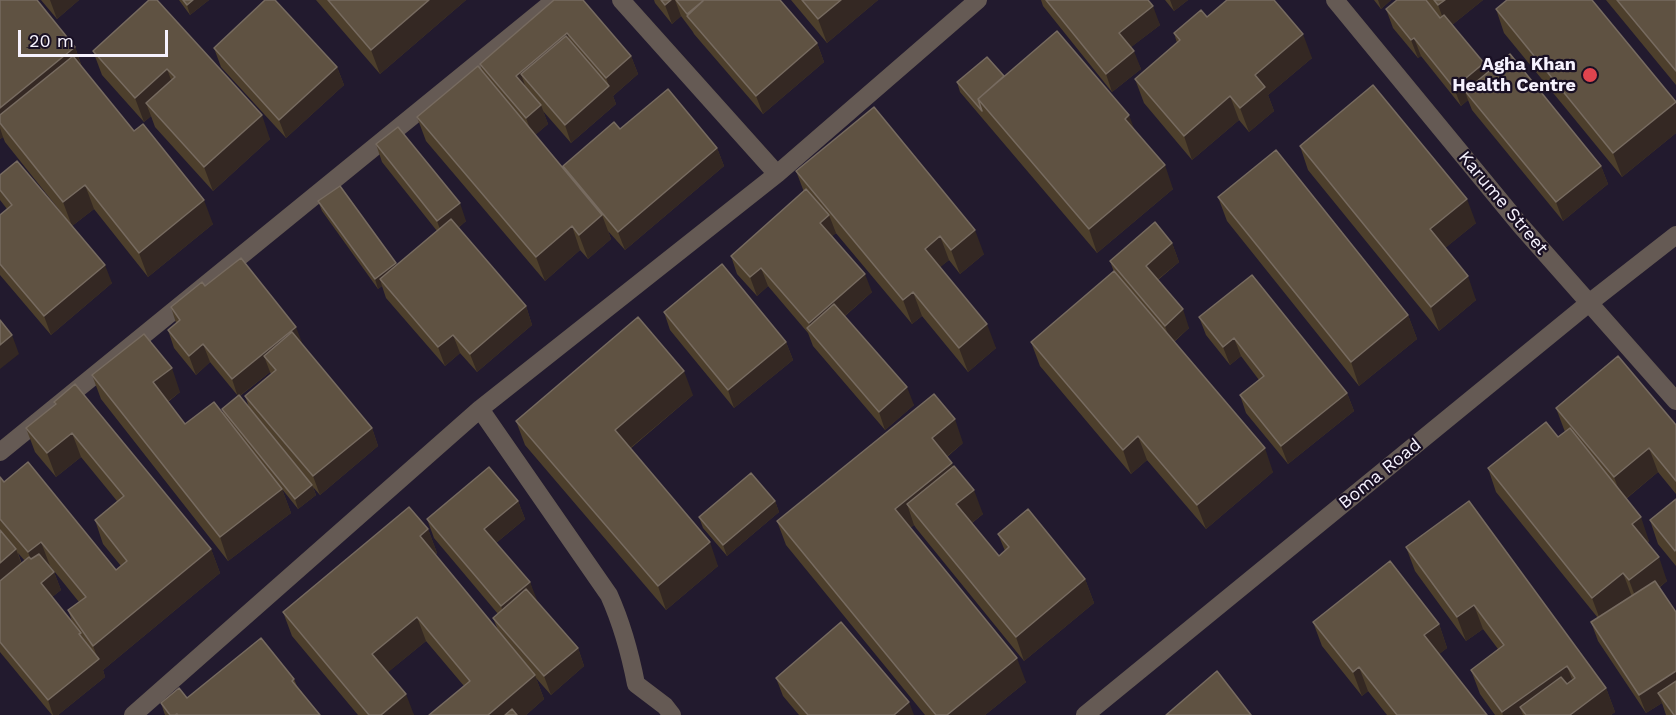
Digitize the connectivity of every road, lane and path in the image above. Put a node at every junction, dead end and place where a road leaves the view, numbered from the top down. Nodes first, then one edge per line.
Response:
1 (555, 0) edge
2 (621, 0) edge
3 (978, 0) edge
4 (1335, 0) edge
5 (777, 174) junction
6 (1676, 235) edge
7 (1589, 303) junction
8 (1676, 401) edge
9 (480, 409) junction
10 (0, 452) edge
11 (134, 715) edge
12 (672, 715) edge
13 (1085, 715) edge

1 - 10 street
2 - 5 street
3 - 5 street
4 - 7 street, Karume Street
5 - 9 street
6 - 7 street, Boma Road
7 - 8 street, Karume Street
7 - 13 street, Boma Road
9 - 11 street
9 - 12 street

